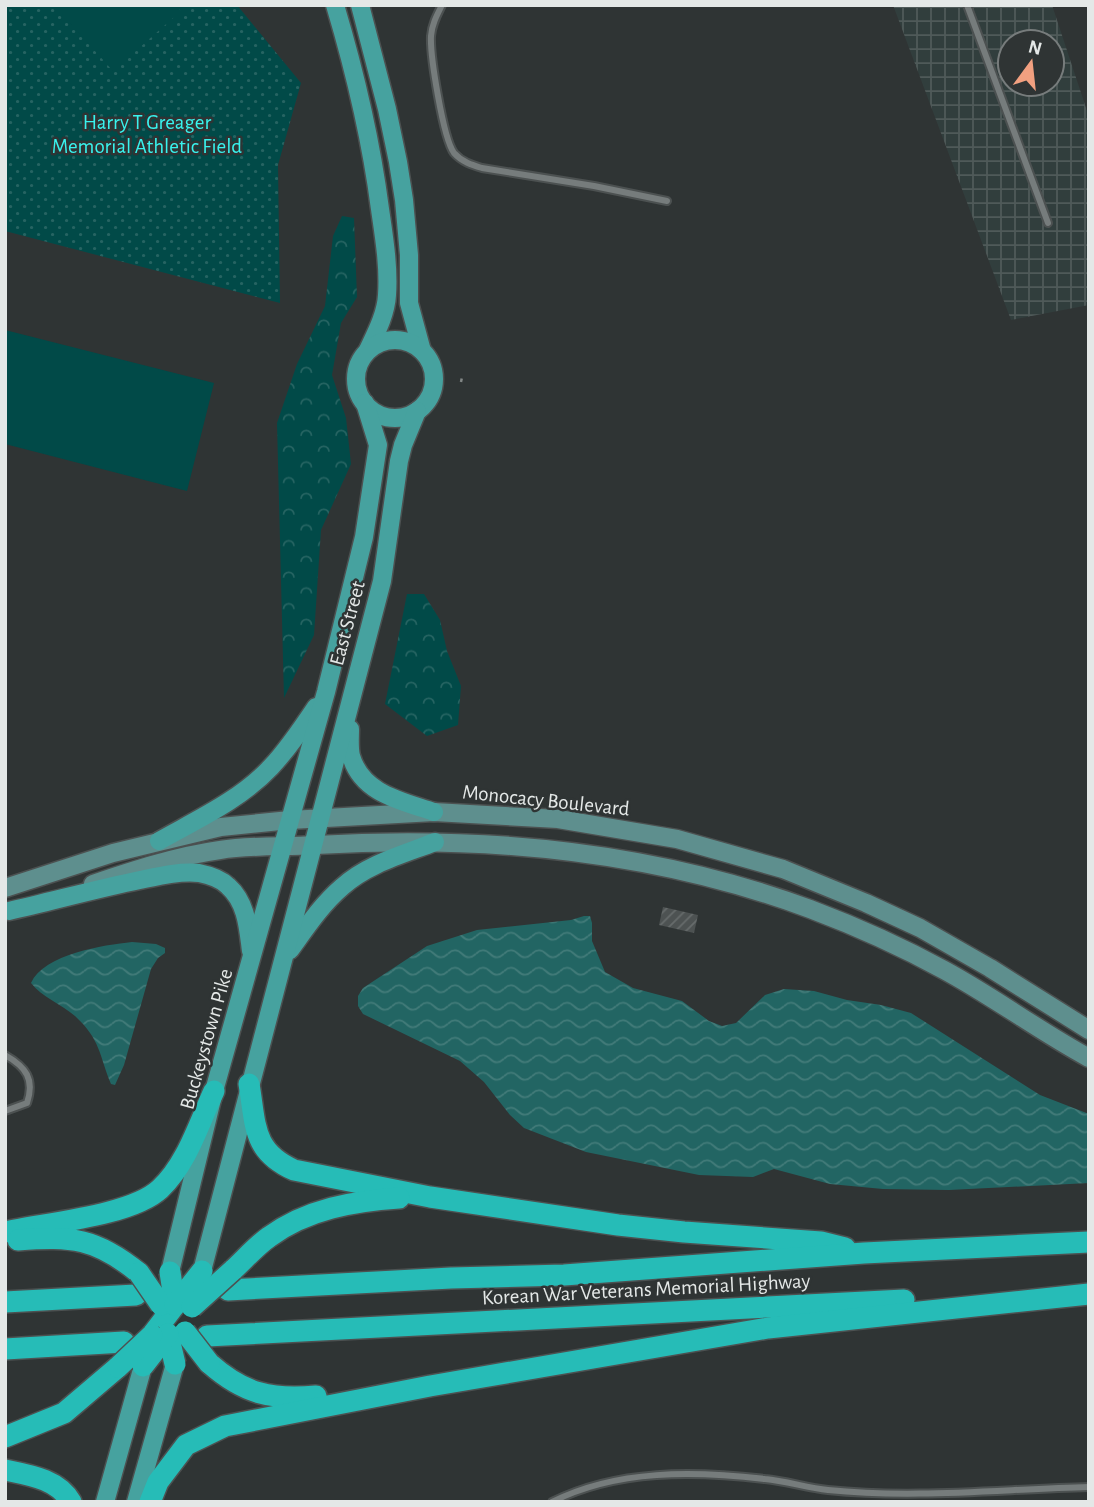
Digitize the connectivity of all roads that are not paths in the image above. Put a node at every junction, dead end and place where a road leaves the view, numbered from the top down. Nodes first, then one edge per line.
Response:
1 (335, 5) edge
2 (360, 5) edge
3 (443, 5) edge
4 (967, 5) edge
5 (667, 201) dead end
6 (1048, 223) dead end
7 (368, 350) junction
8 (422, 351) junction
9 (365, 403) junction
10 (417, 411) junction
11 (326, 692) junction
12 (351, 701) junction
13 (434, 812) junction
14 (320, 819) junction
15 (290, 820) junction
16 (159, 841) junction
17 (435, 842) junction
18 (313, 845) junction
19 (282, 846) junction
20 (5, 888) edge
21 (7, 912) edge
22 (252, 961) junction
23 (282, 962) junction
24 (1089, 1030) edge
25 (5, 1055) edge
26 (1089, 1058) edge
27 (249, 1084) junction
28 (214, 1091) junction
29 (5, 1111) edge
30 (429, 1196) junction
31 (5, 1232) edge
32 (5, 1242) edge
33 (1089, 1242) edge
34 (864, 1253) junction
35 (202, 1271) joint
36 (170, 1272) joint
37 (230, 1280) junction
38 (1089, 1292) edge
39 (136, 1295) dead end
40 (5, 1302) edge
41 (172, 1320) junction
42 (207, 1336) dead end
43 (124, 1342) dead end
44 (5, 1349) edge
45 (175, 1364) joint
46 (143, 1366) joint
47 (430, 1386) junction
48 (5, 1437) edge
49 (5, 1470) edge
50 (1089, 1487) edge
51 (71, 1502) edge
52 (105, 1502) edge
53 (136, 1502) edge
54 (150, 1502) edge
55 (552, 1502) edge

1 - 7 main road
2 - 8 main road
3 - 5 lane
4 - 6 lane
7 - 8 main road
7 - 9 main road
8 - 10 main road
9 - 10 main road
9 - 11 main road, East Street
10 - 12 main road, East Street
11 - 15 main road, East Street
11 - 16 main road
12 - 13 main road
12 - 14 main road, East Street
13 - 14 main road, Monocacy Boulevard
13 - 24 main road, Monocacy Boulevard
14 - 15 main road, Monocacy Boulevard
14 - 18 main road, East Street
15 - 16 main road, Monocacy Boulevard
15 - 19 main road, Buckeystown Pike
16 - 20 main road, Monocacy Boulevard
17 - 18 main road
17 - 23 main road
17 - 26 main road
18 - 19 main road
18 - 23 main road
19 - 21 main road
19 - 22 main road, Buckeystown Pike
21 - 22 main road
22 - 28 main road, Buckeystown Pike
23 - 27 main road
25 - 29 lane
27 - 30 highway
27 - 35 main road
28 - 31 highway
28 - 36 main road, Buckeystown Pike
30 - 34 highway
30 - 37 highway
32 - 41 highway, bridge
33 - 34 highway, Korean War Veterans Memorial Highway
34 - 37 highway, Korean War Veterans Memorial Highway
35 - 41 highway, bridge
36 - 41 highway, bridge
37 - 41 highway, bridge
38 - 42 highway, Korean War Veterans Memorial Highway
38 - 47 highway
39 - 40 highway
41 - 45 highway, bridge
41 - 46 highway, bridge
41 - 47 highway, bridge
41 - 48 highway, bridge
43 - 44 highway
45 - 53 main road
46 - 52 main road
47 - 54 highway
49 - 51 highway
50 - 55 lane

